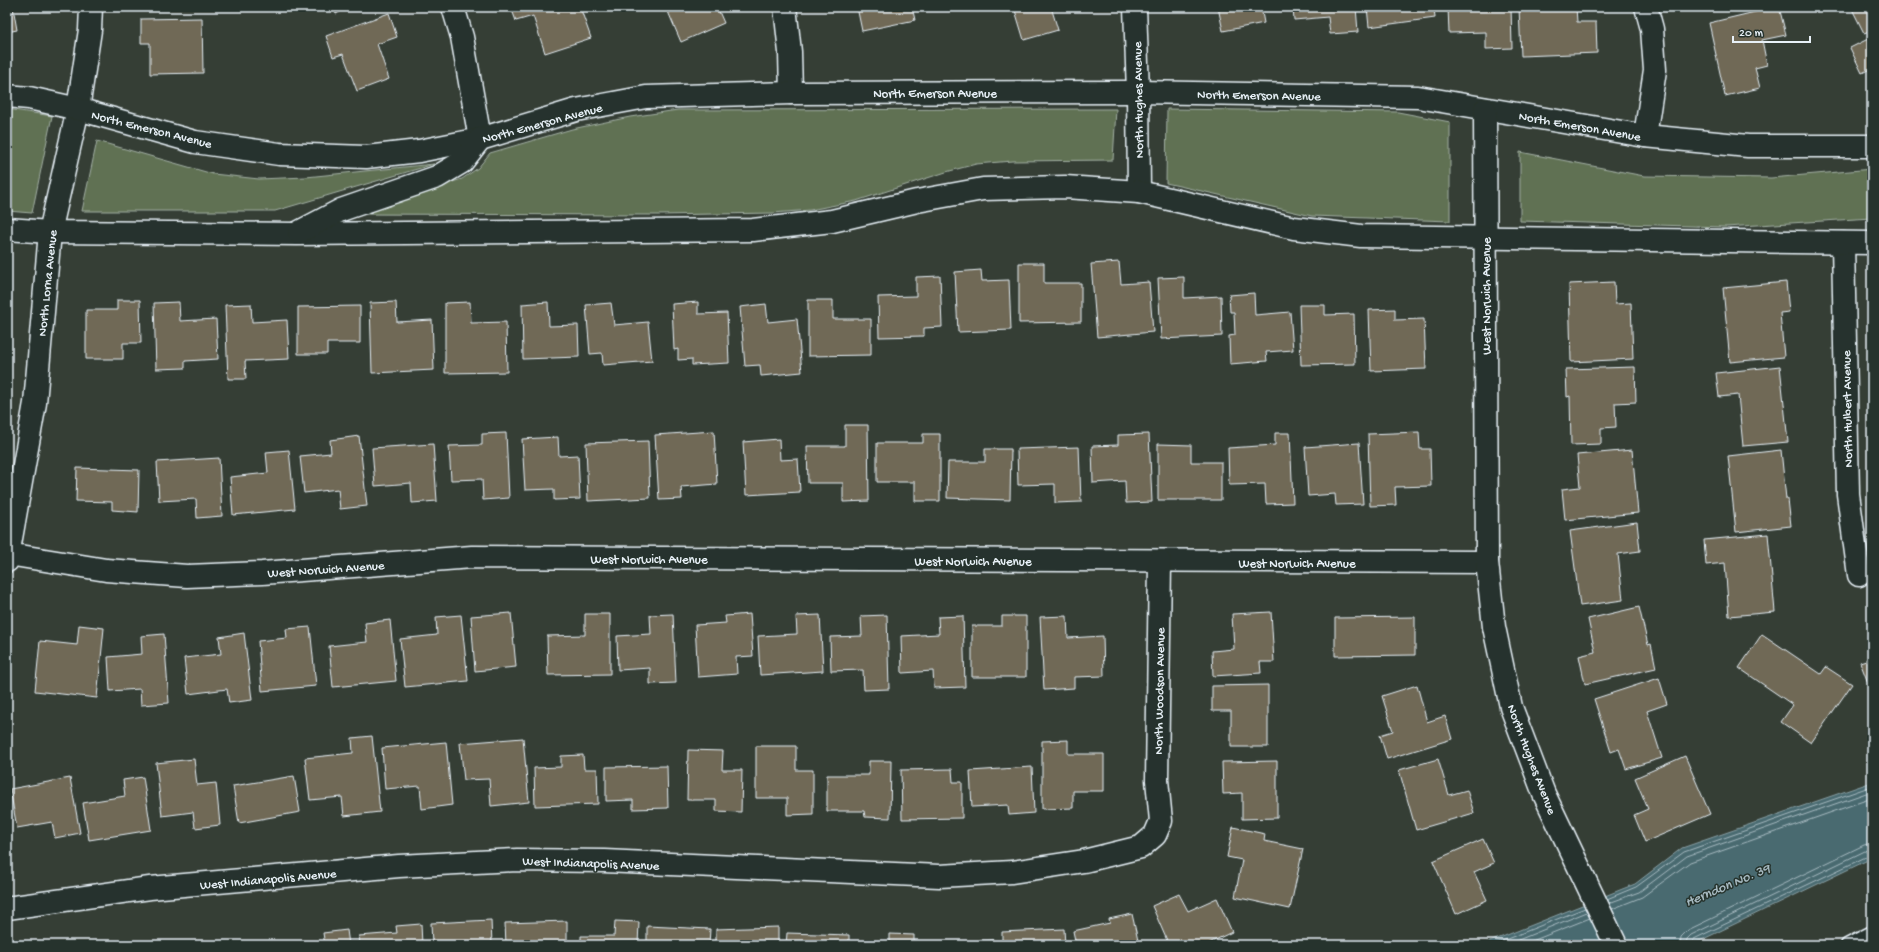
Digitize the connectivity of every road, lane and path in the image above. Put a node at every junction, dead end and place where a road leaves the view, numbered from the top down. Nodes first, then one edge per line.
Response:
1 (90, 7) edge
2 (453, 7) edge
3 (785, 7) edge
4 (1135, 7) edge
5 (1646, 7) edge
6 (791, 92) junction
7 (1138, 92) junction
8 (7, 96) edge
9 (78, 109) junction
10 (1485, 109) junction
11 (1645, 136) junction
12 (480, 139) junction
13 (1872, 146) edge
14 (1139, 192) junction
15 (7, 229) edge
16 (50, 232) junction
17 (296, 234) junction
18 (1484, 238) junction
19 (1843, 243) junction
20 (1872, 243) edge
21 (8, 557) edge
22 (1160, 562) junction
23 (1487, 562) junction
24 (1858, 575) dead end
25 (1161, 821) joint
26 (7, 908) edge
27 (1872, 932) edge
28 (1616, 945) edge
29 (1848, 945) edge

1 - 9 street, North Lorna Avenue
2 - 12 street
3 - 6 street
4 - 7 street, North Hughes Avenue
5 - 11 street
6 - 7 street, North Emerson Avenue
6 - 12 street, North Emerson Avenue
7 - 10 street, North Emerson Avenue
7 - 14 street, North Hughes Avenue
8 - 9 street, North Emerson Avenue
9 - 12 street, North Emerson Avenue
9 - 16 street, North Lorna Avenue
10 - 11 street, North Emerson Avenue
10 - 18 street, West Norwich Avenue
11 - 13 street, North Emerson Avenue
12 - 17 street
14 - 17 street
14 - 18 street
15 - 16 street
16 - 17 street
16 - 21 street, North Lorna Avenue
18 - 19 street
18 - 23 street, West Norwich Avenue
19 - 20 street
19 - 24 street, North Hulbert Avenue
21 - 22 street, West Norwich Avenue
22 - 23 street, West Norwich Avenue
22 - 25 street, North Woodson Avenue
23 - 28 street, North Hughes Avenue
25 - 26 street, West Indianapolis Avenue
27 - 29 lane

